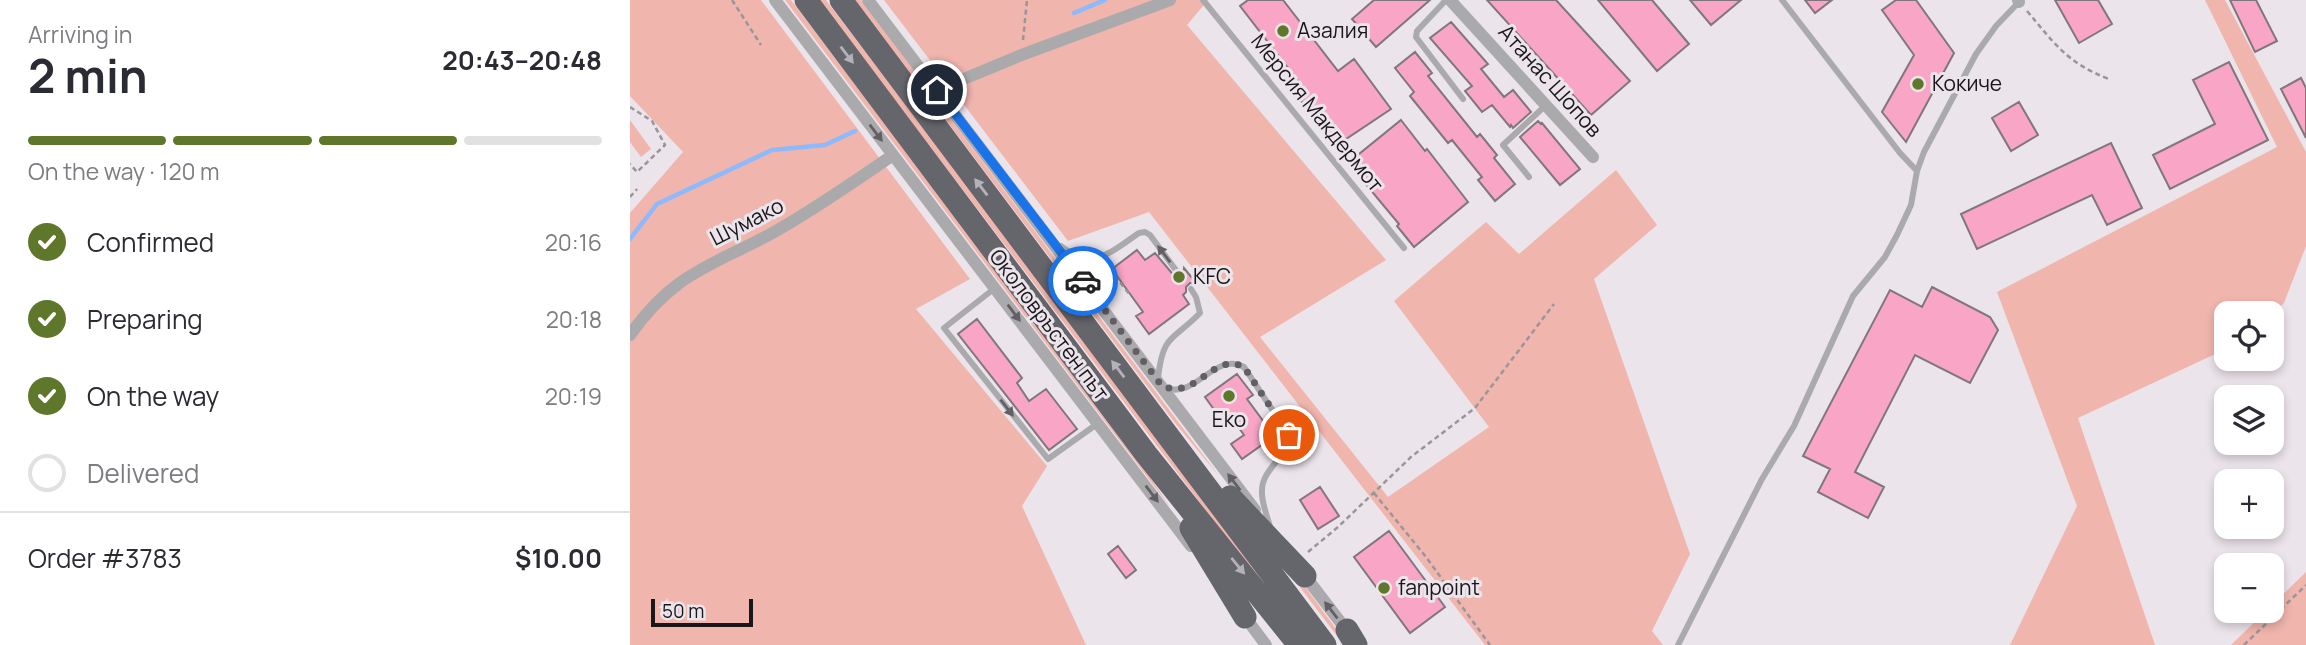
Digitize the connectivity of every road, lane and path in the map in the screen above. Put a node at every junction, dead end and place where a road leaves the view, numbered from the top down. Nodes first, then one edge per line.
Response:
1 (732, 0) edge
2 (775, 0) edge
3 (806, 0) edge
4 (841, 0) edge
5 (868, 0) edge
6 (1027, 0) edge
7 (1170, 0) edge
8 (1203, 0) edge
9 (1448, 0) edge
10 (1782, 0) edge
11 (2018, 1) edge
12 (761, 45) dead end
13 (1024, 54) junction
14 (2109, 79) dead end
15 (937, 90) junction
16 (1462, 99) dead end
17 (1545, 106) junction
18 (630, 107) edge
19 (892, 155) junction
20 (1593, 158) dead end
21 (630, 164) edge
22 (1917, 171) junction
23 (1529, 177) dead end
24 (637, 189) dead end
25 (630, 197) edge
26 (1049, 236) junction
27 (1404, 248) dead end
28 (1110, 269) dead end
29 (1178, 273) dead end
30 (995, 288) junction
31 (1191, 289) dead end
32 (1130, 295) dead end
33 (1554, 304) dead end
34 (630, 335) edge
35 (1160, 383) junction
36 (1098, 423) junction
37 (1159, 423) junction
38 (1146, 454) junction
39 (1374, 493) junction
40 (1272, 531) junction
41 (1300, 569) junction
42 (2306, 585) edge
43 (1245, 617) junction
44 (1354, 640) edge
45 (1266, 645) edge
46 (1299, 645) edge
47 (1325, 645) edge
48 (1490, 645) edge
49 (1678, 645) edge
50 (2244, 645) edge

1 - 12 path
2 -> 19 street
3 -> 38 highway, Околовръстен път
37 -> 4 highway, Околовръстен път
5 - 15 street
6 - 13 path
7 - 13 street
8 - 27 lane, Мерсия Макдермот
9 - 16 lane
9 - 17 street, Атанас Шопов
10 - 22 lane
11 - 14 path
11 - 22 lane
13 - 15 street
15 - 26 street
17 - 20 street, Атанас Шопов
17 - 23 lane
18 - 21 path
19 - 30 street
19 - 34 street, Шумако
22 - 49 lane
24 - 25 path
29 -> 26 lane
26 - 35 street
28 - 32 path
30 -> 36 street
30 -> 36 lane
31 - 35 lane
33 - 39 path
40 -> 35 street
35 - 40 lane
36 -> 43 street
37 - 41 highway
37 - 47 highway, Околовръстен път
38 - 43 highway
38 -> 46 highway, Околовръстен път
39 - 41 path
39 - 48 path
40 - 41 street
44 -> 41 street
42 - 50 path
43 - 45 street

